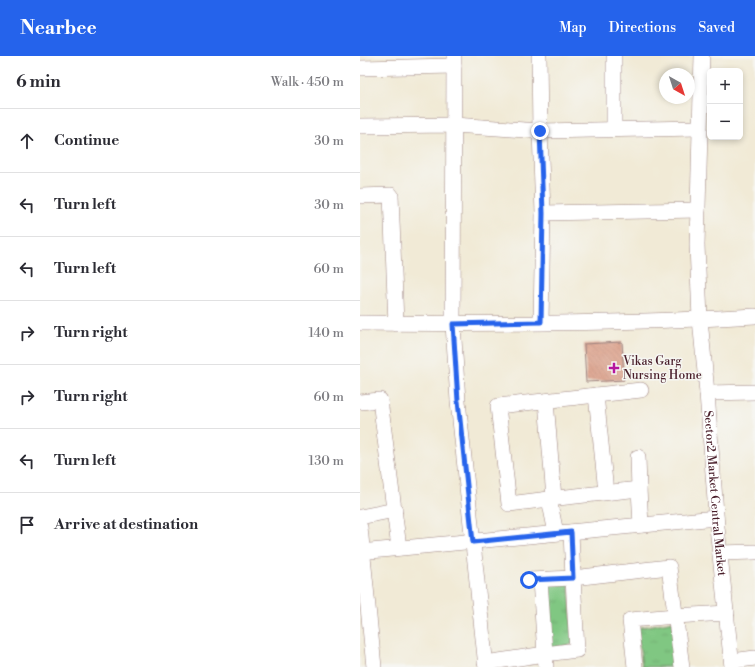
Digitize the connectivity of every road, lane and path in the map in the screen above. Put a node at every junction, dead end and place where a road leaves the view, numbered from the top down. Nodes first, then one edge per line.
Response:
1 (539, 56) edge
2 (614, 56) edge
3 (702, 56) edge
4 (454, 61) edge
5 (396, 62) edge
6 (360, 68) edge
7 (454, 125) junction
8 (360, 126) edge
9 (700, 128) junction
10 (614, 129) junction
11 (540, 131) junction
12 (360, 196) edge
13 (698, 210) junction
14 (543, 213) junction
15 (755, 316) edge
16 (700, 319) junction
17 (541, 322) junction
18 (360, 323) edge
19 (396, 324) junction
20 (453, 324) junction
21 (641, 390) dead end
22 (755, 392) edge
23 (707, 393) junction
24 (596, 395) junction
25 (546, 401) junction
26 (360, 402) edge
27 (638, 457) dead end
28 (639, 488) junction
29 (606, 492) junction
30 (551, 498) junction
31 (395, 510) junction
32 (360, 517) edge
33 (716, 518) junction
34 (641, 525) junction
35 (360, 526) edge
36 (564, 533) junction
37 (473, 542) junction
38 (399, 548) junction
39 (361, 551) edge
40 (755, 552) edge
41 (720, 553) junction
42 (573, 578) junction
43 (727, 613) junction
44 (675, 616) junction
45 (755, 658) edge
46 (546, 660) edge
47 (732, 664) edge
48 (486, 665) edge
49 (374, 667) edge
50 (634, 667) edge
51 (682, 667) edge

1 - 11 street
2 - 10 street
3 - 9 street, Sector2 Market Central Market
4 - 5 street
4 - 7 street
5 - 6 street
7 - 8 street
7 - 11 street
7 - 20 street
9 - 10 street
9 - 13 street, Sector2 Market Central Market
10 - 11 street
11 - 14 street
12 - 19 street
13 - 14 street
13 - 16 street, Sector2 Market Central Market
14 - 17 street
15 - 16 street
16 - 17 street
16 - 23 street, Sector2 Market Central Market
17 - 20 street
18 - 19 street
19 - 20 street
20 - 37 street
21 - 24 street
22 - 23 street
23 - 33 street, Sector2 Market Central Market
24 - 25 street
24 - 29 street
25 - 30 street
25 - 30 street
26 - 31 street
27 - 28 street
28 - 29 street
28 - 34 street
29 - 30 street
30 - 36 street
31 - 32 street
31 - 38 street
33 - 34 street
33 - 41 street, Sector2 Market Central Market
34 - 36 street
35 - 39 street
36 - 37 street
36 - 42 street
37 - 38 street
37 - 48 street
38 - 39 street
39 - 49 street
40 - 41 street
41 - 43 street, Sector2 Market Central Market
42 - 44 street
42 - 46 street
42 - 46 street
43 - 44 street
43 - 47 street, Sector2 Market Central Market
44 - 50 street
44 - 51 street
45 - 47 street
46 - 48 street

